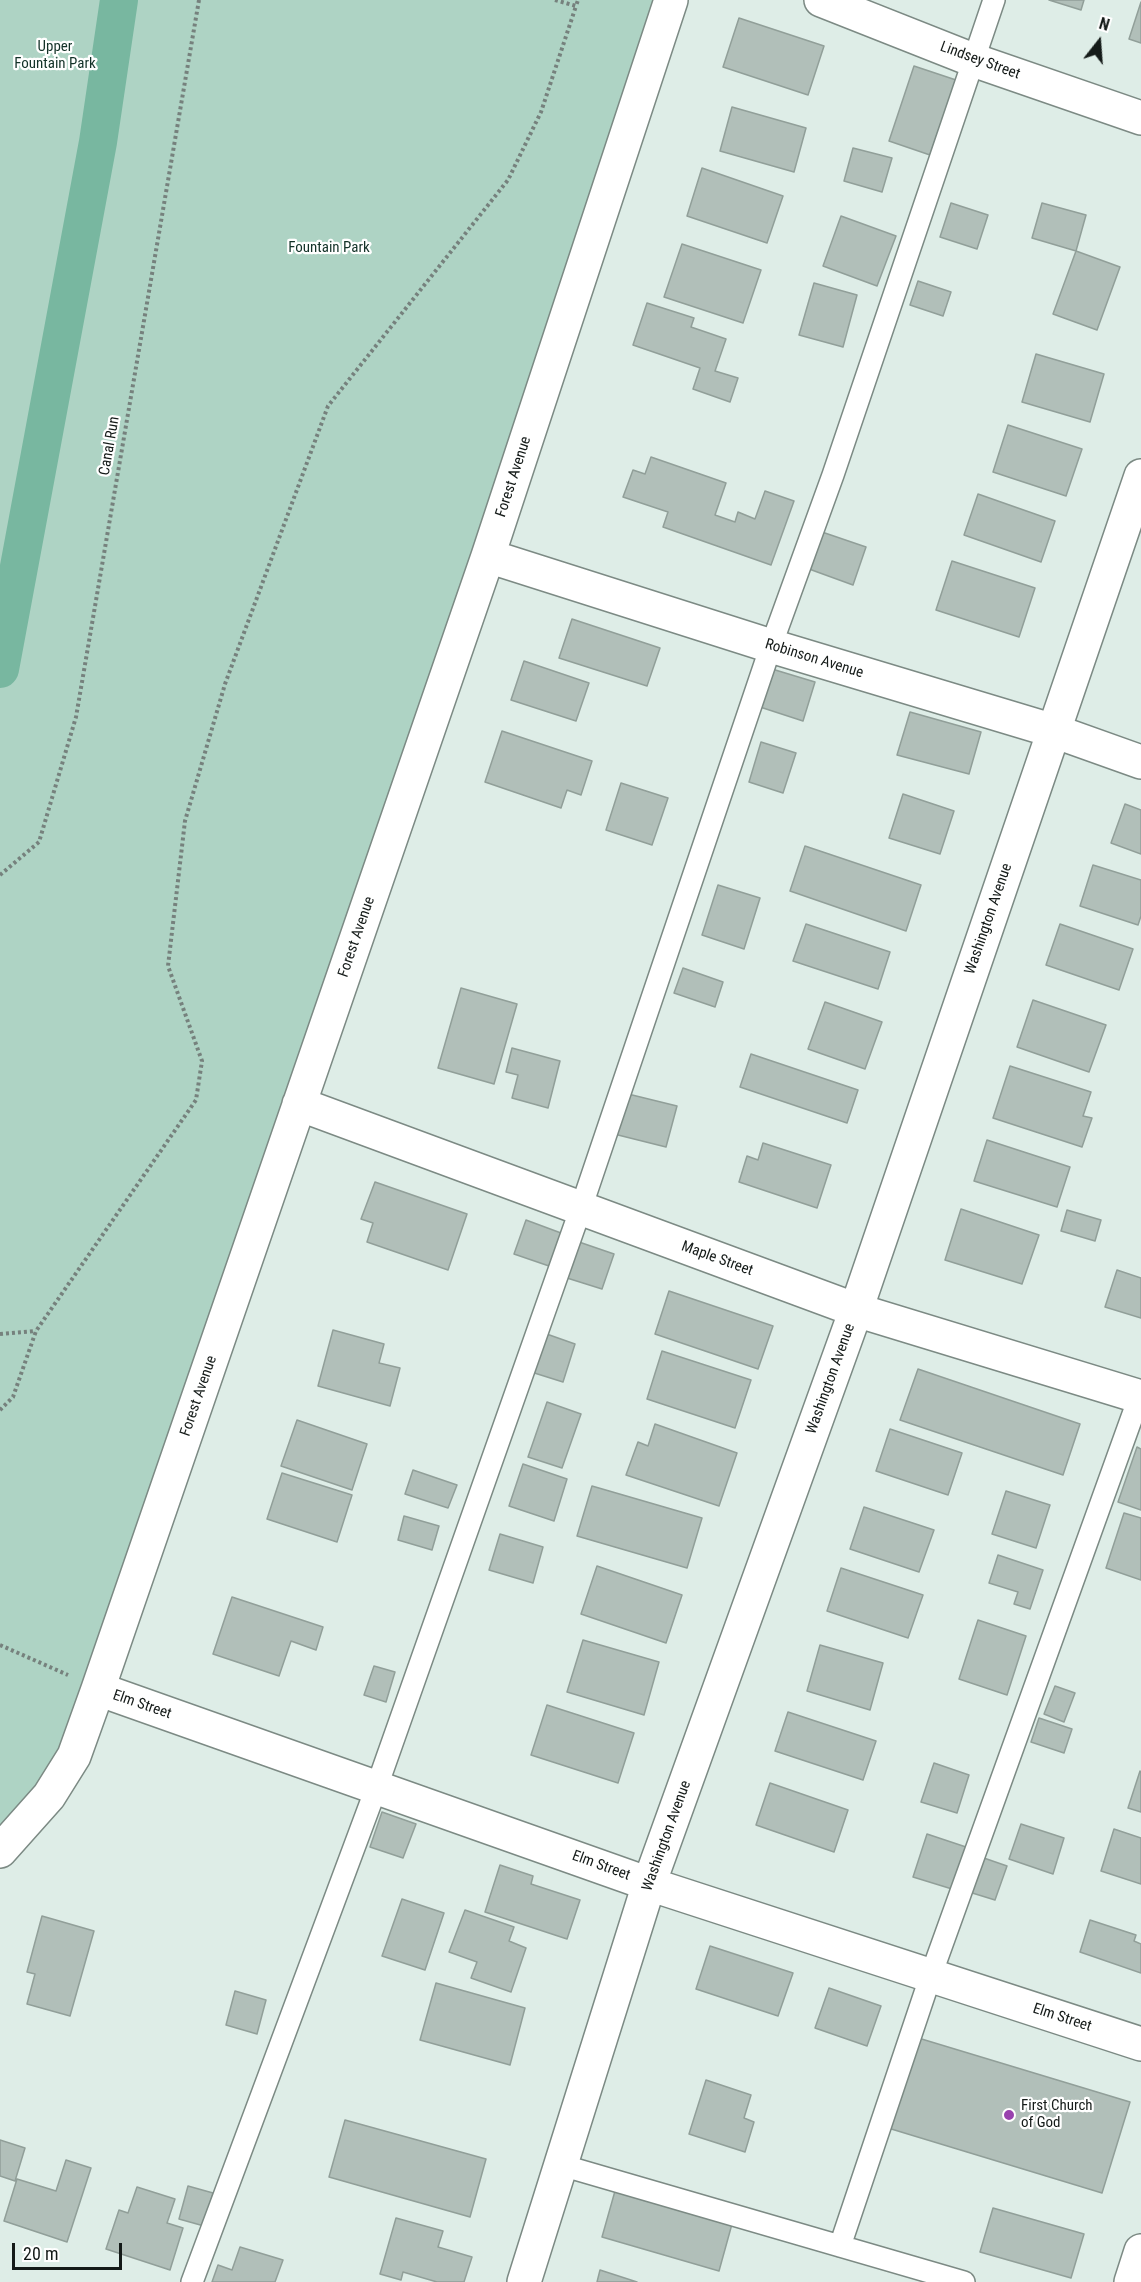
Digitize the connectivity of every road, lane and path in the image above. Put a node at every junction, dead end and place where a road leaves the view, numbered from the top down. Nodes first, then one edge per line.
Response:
1 (199, 0) edge
2 (555, 0) edge
3 (578, 0) edge
4 (671, 0) edge
5 (821, 0) edge
6 (994, 0) edge
7 (576, 6) junction
8 (973, 60) junction
9 (1141, 118) edge
10 (1141, 476) edge
11 (488, 556) junction
12 (771, 646) junction
13 (1054, 731) junction
14 (1141, 762) edge
15 (0, 875) edge
16 (299, 1104) junction
17 (581, 1208) junction
18 (856, 1310) junction
19 (36, 1331) junction
20 (0, 1334) edge
21 (1140, 1395) edge
22 (0, 1410) edge
23 (0, 1644) edge
24 (98, 1689) junction
25 (376, 1786) junction
26 (0, 1851) edge
27 (649, 1884) junction
28 (931, 1975) junction
29 (1141, 2044) edge
30 (561, 2165) junction
31 (840, 2247) junction
32 (1141, 2251) edge
33 (192, 2282) edge
34 (524, 2282) edge
35 (964, 2282) edge
36 (1131, 2282) edge

1 - 15 path, Canal Run
2 - 7 path
3 - 7 path
4 - 11 street, Forest Avenue
5 - 8 street, Lindsey Street
6 - 8 lane
7 - 19 path
8 - 9 street, Lindsey Street
8 - 12 lane
10 - 13 street, Washington Avenue
11 - 12 street, Robinson Avenue
11 - 16 street, Forest Avenue
12 - 13 street, Robinson Avenue
12 - 17 lane
13 - 14 street, Robinson Avenue
13 - 18 street, Washington Avenue
16 - 17 street, Maple Street
16 - 24 street, Forest Avenue
17 - 18 street, Maple Street
17 - 25 lane
18 - 21 street, Maple Street
18 - 27 street, Washington Avenue
19 - 20 path
19 - 22 path
21 - 28 lane
23 - 24 path
24 - 25 street, Elm Street
24 - 26 street, Forest Avenue
25 - 27 street, Elm Street
25 - 33 lane
27 - 28 street, Elm Street
27 - 30 street, Washington Avenue
28 - 29 street, Elm Street
28 - 31 lane
30 - 31 lane
30 - 34 street, Washington Avenue
31 - 35 lane
32 - 36 street

